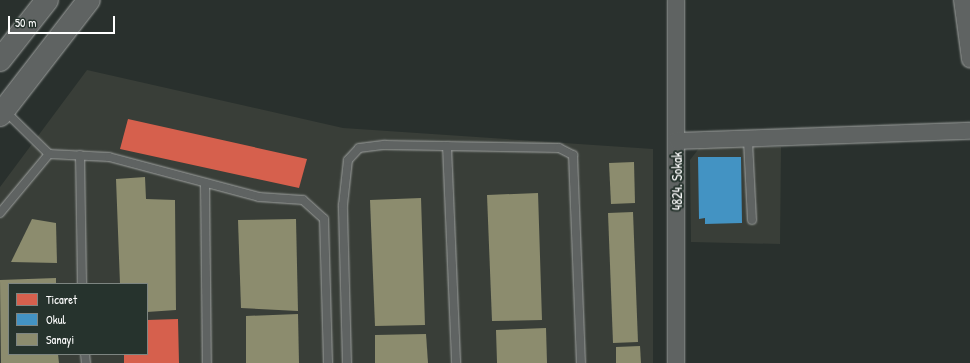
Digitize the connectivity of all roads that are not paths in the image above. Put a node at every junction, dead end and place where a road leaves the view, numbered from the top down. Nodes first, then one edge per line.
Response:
1 (46, 0) edge
2 (90, 0) edge
3 (676, 0) edge
4 (962, 0) edge
5 (970, 59) edge
6 (0, 60) edge
7 (2, 112) edge
8 (970, 131) edge
9 (677, 141) junction
10 (748, 141) junction
11 (447, 146) junction
12 (49, 154) junction
13 (80, 155) junction
14 (205, 184) junction
15 (0, 213) edge
16 (752, 220) dead end
17 (82, 283) edge
18 (208, 363) edge
19 (328, 363) edge
20 (347, 363) edge
21 (456, 363) edge
22 (580, 363) edge
23 (676, 363) edge

1 - 6 highway
2 - 7 highway
3 - 9 street, 4824. Sokak
4 - 5 street
7 - 12 lane
8 - 10 street
9 - 10 street
9 - 23 street, 4824. Sokak
10 - 16 lane
11 - 20 lane
11 - 21 lane
11 - 22 lane
12 - 13 lane
12 - 15 lane
13 - 14 lane
13 - 17 lane
14 - 18 lane
14 - 19 lane

